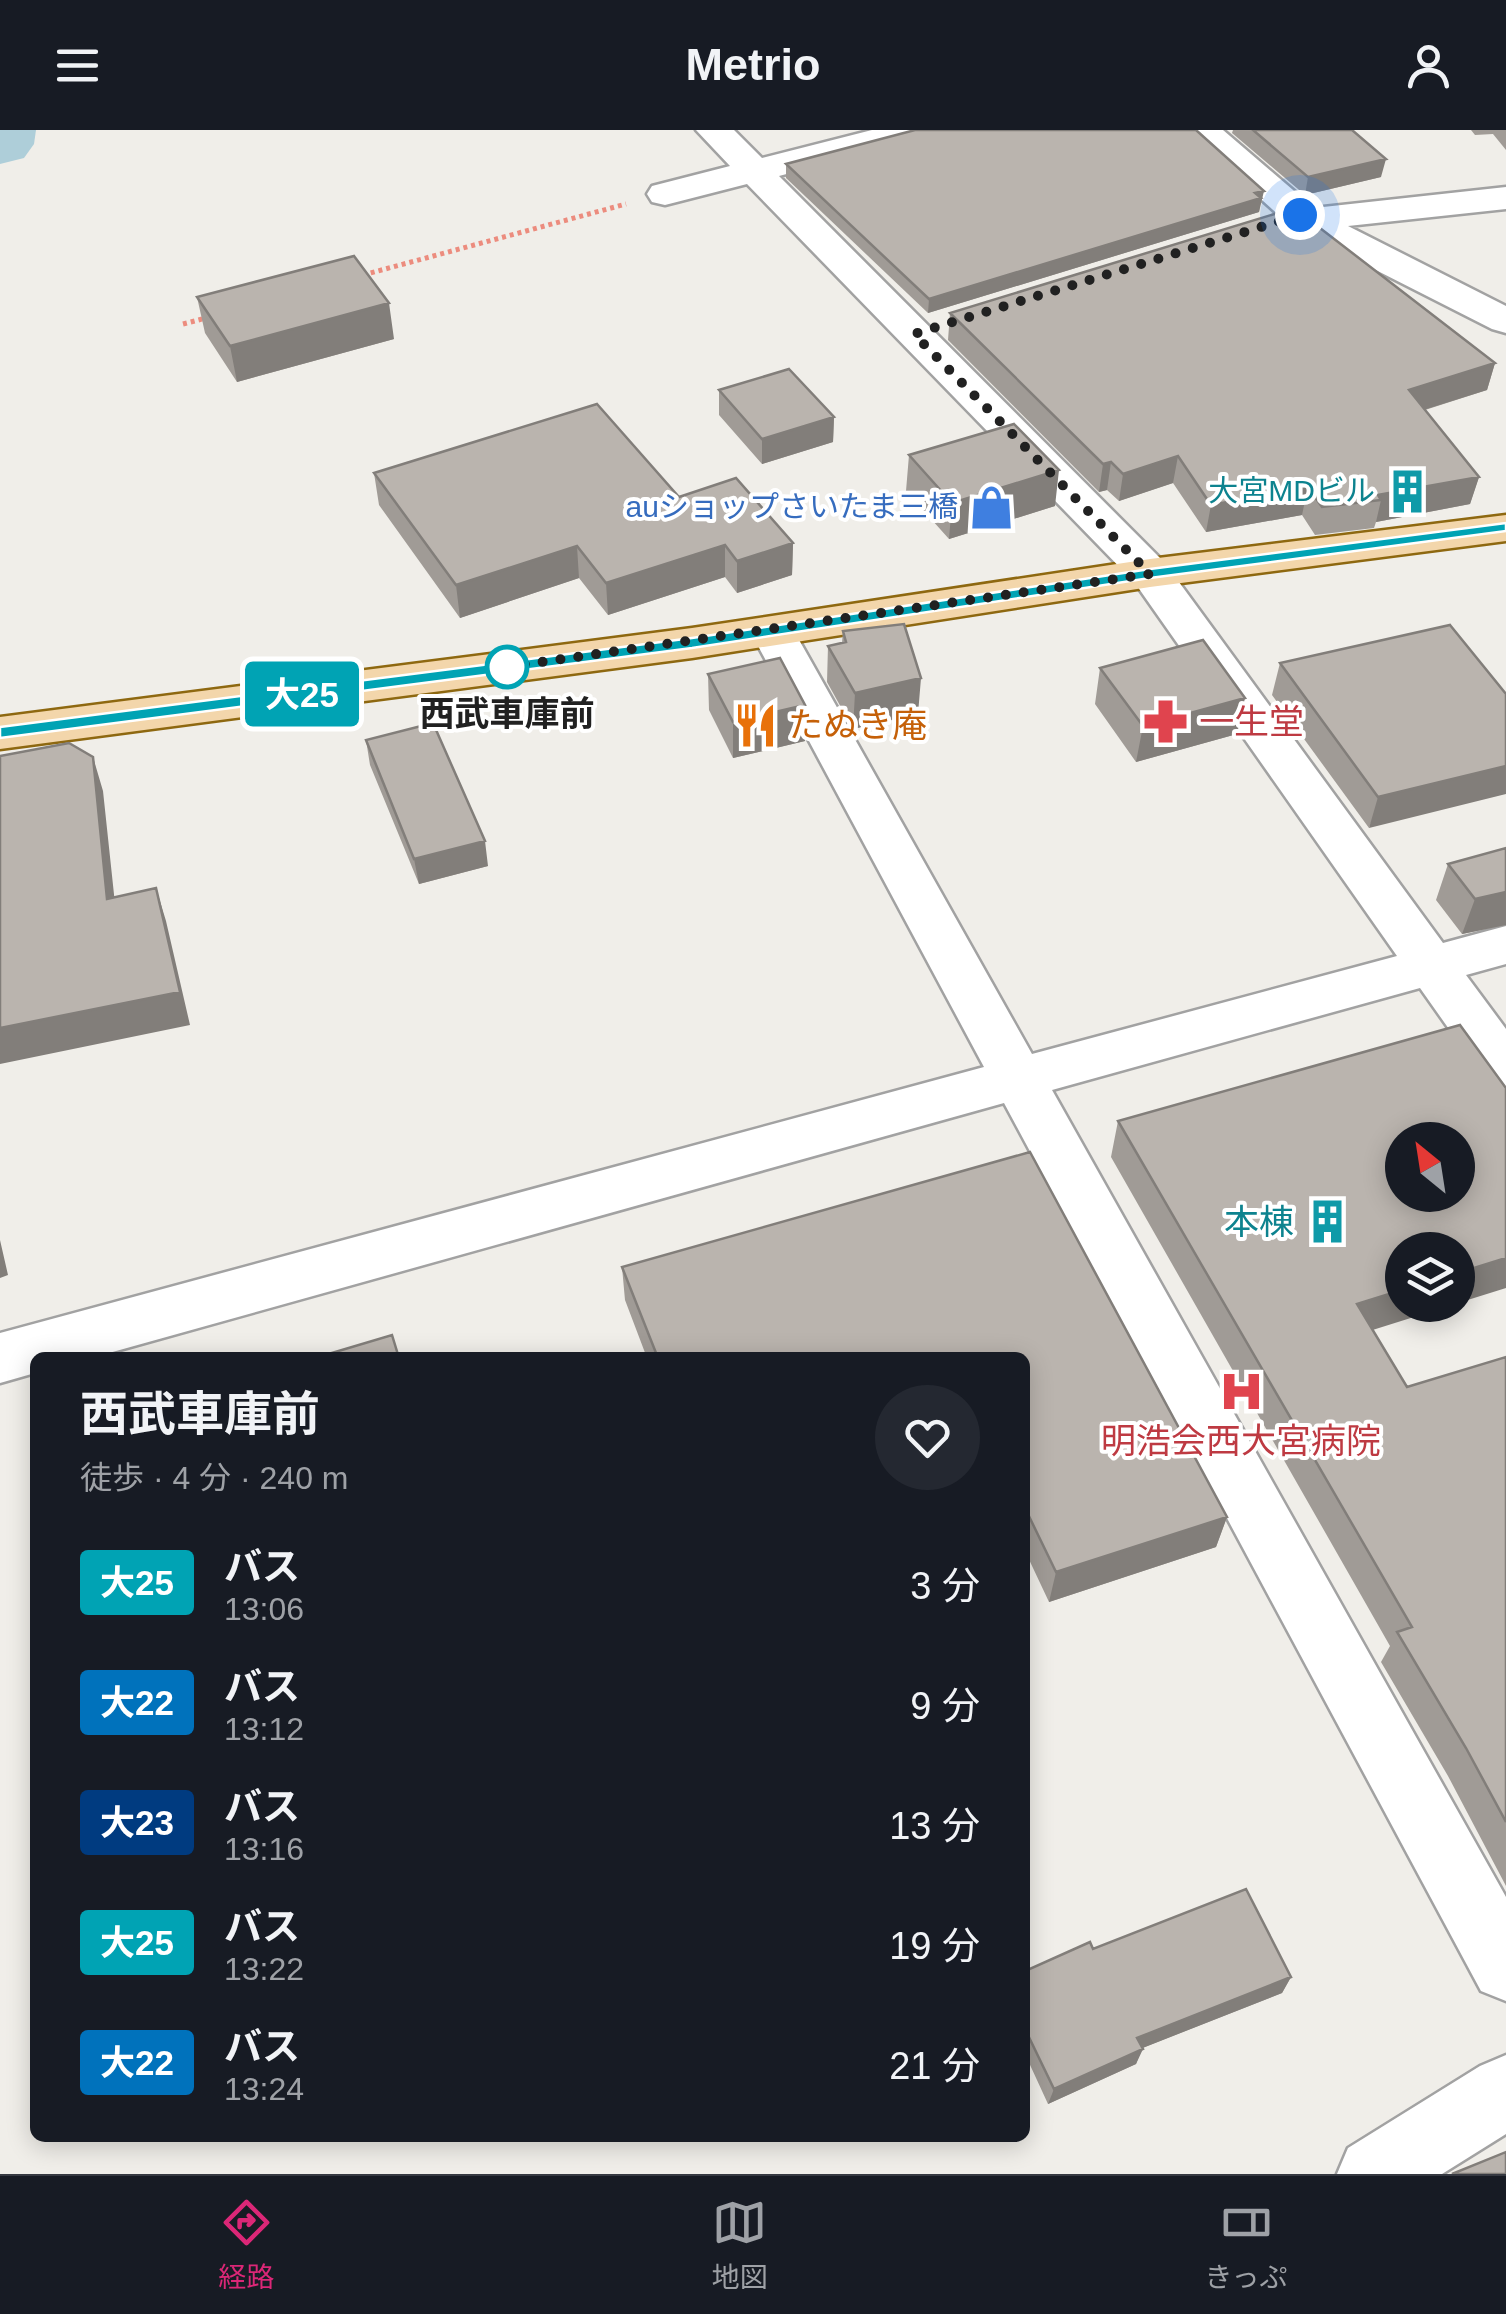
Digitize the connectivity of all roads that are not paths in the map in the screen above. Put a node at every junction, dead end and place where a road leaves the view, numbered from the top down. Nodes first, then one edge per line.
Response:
1 (714, 130) edge
2 (914, 130) edge
3 (1202, 130) edge
4 (755, 172) junction
5 (666, 194) road end
6 (1506, 198) edge
7 (1303, 217) junction
8 (1263, 226) edge
9 (1506, 321) edge
10 (1506, 528) edge
11 (1150, 574) junction
12 (772, 631) junction
13 (0, 733) edge
14 (1506, 945) edge
15 (1431, 966) junction
16 (1506, 1069) edge
17 (1020, 1078) junction
18 (0, 1358) edge
19 (1506, 1966) edge
20 (1506, 2092) edge
21 (1374, 2174) edge

1 - 4 street
2 - 4 street
3 - 7 street
4 - 5 street
4 - 11 street
6 - 7 street
7 - 8 street
7 - 9 street
10 - 11 main road
11 - 12 main road
11 - 15 street
12 - 13 main road
12 - 17 street
14 - 15 street
15 - 16 street
15 - 17 street
17 - 18 street
17 - 19 street
20 - 21 street

